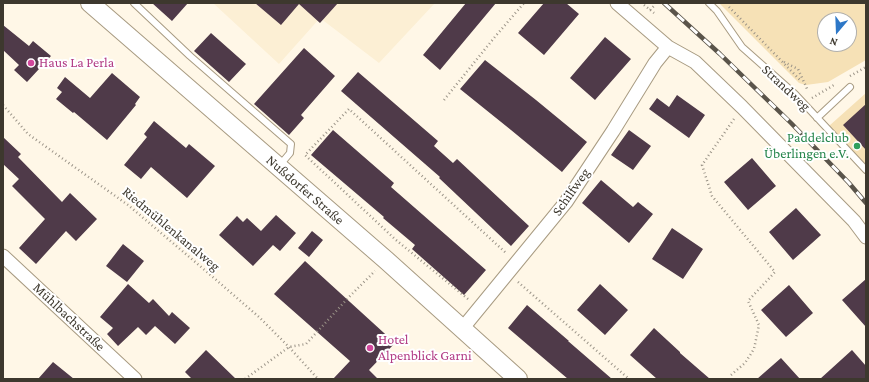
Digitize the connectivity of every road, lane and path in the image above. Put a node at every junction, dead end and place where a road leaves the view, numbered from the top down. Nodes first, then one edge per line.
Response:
1 (90, 3) edge
2 (134, 3) edge
3 (524, 3) edge
4 (617, 3) edge
5 (709, 3) edge
6 (726, 3) edge
7 (654, 6) dead end
8 (650, 10) dead end
9 (668, 47) junction
10 (781, 59) junction
11 (801, 81) dead end
12 (850, 87) dead end
13 (808, 92) dead end
14 (444, 100) dead end
15 (3, 106) edge
16 (742, 107) junction
17 (817, 118) junction
18 (279, 167) junction
19 (866, 170) edge
20 (866, 237) edge
21 (3, 256) edge
22 (517, 263) junction
23 (376, 270) dead end
24 (508, 274) junction
25 (479, 309) junction
26 (462, 329) junction
27 (290, 347) junction
28 (731, 375) dead end
29 (135, 379) edge
30 (245, 379) edge
31 (318, 379) edge
32 (518, 379) edge
33 (629, 379) edge

1 - 18 street, Nußdorfer Straße
2 - 18 lane
3 - 14 path
4 - 9 street
5 - 17 lane, Strandweg
6 - 10 path
7 - 8 path
9 - 16 street
9 - 22 street, Schilfweg
10 - 11 path
10 - 13 path
12 - 17 lane
15 - 27 path, Riedmühlenkanalweg
16 - 20 street
16 - 28 path
17 - 19 lane, Strandweg
18 - 26 street, Nußdorfer Straße
21 - 29 street, Mühlbachstraße
22 - 24 street, Schilfweg
22 - 25 path
23 - 27 path
24 - 25 street, Schilfweg
24 - 33 path
25 - 26 street, Schilfweg
26 - 32 street, Nußdorfer Straße
27 - 30 path
27 - 31 path, Riedmühlenkanalweg

